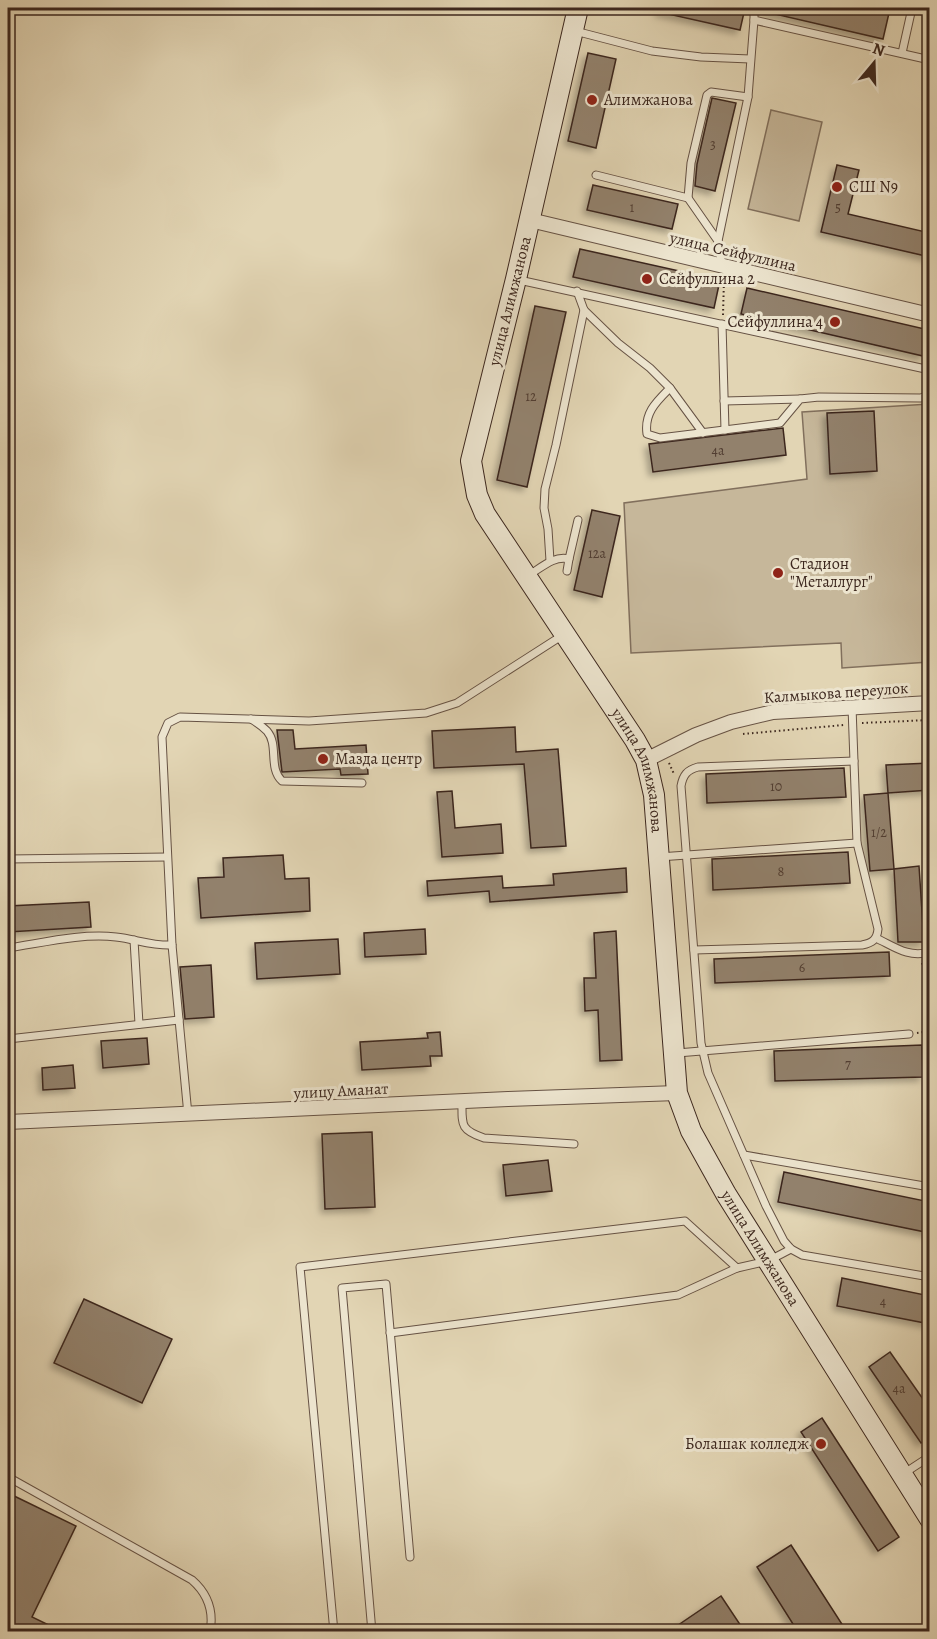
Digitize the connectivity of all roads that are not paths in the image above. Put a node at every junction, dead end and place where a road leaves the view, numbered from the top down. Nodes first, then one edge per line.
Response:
1 (578, 8) edge
2 (754, 8) edge
3 (912, 8) edge
4 (754, 20) junction
5 (572, 31) junction
6 (902, 53) junction
7 (750, 59) junction
8 (930, 60) edge
9 (748, 97) junction
10 (596, 175) dead end
11 (688, 198) junction
12 (530, 220) junction
13 (718, 241) junction
14 (722, 267) junction
15 (516, 279) junction
16 (577, 291) junction
17 (584, 310) junction
18 (930, 315) edge
19 (722, 324) junction
20 (930, 370) edge
21 (670, 388) junction
22 (930, 394) edge
23 (800, 399) junction
24 (724, 401) junction
25 (725, 430) junction
26 (703, 432) junction
27 (579, 520) dead end
28 (569, 559) junction
29 (550, 561) junction
30 (567, 571) dead end
31 (527, 577) junction
32 (565, 634) junction
33 (930, 703) edge
34 (852, 707) junction
35 (251, 719) junction
36 (646, 760) junction
37 (854, 761) junction
38 (362, 783) dead end
39 (857, 843) junction
40 (687, 855) junction
41 (167, 857) junction
42 (657, 857) junction
43 (8, 859) edge
44 (876, 938) junction
45 (134, 940) junction
46 (172, 945) junction
47 (8, 948) edge
48 (694, 950) junction
49 (930, 952) edge
50 (179, 1020) junction
51 (139, 1024) junction
52 (909, 1034) dead end
53 (8, 1039) edge
54 (674, 1053) junction
55 (703, 1053) junction
56 (677, 1093) junction
57 (462, 1101) junction
58 (188, 1115) junction
59 (8, 1122) edge
60 (574, 1144) dead end
61 (744, 1155) junction
62 (930, 1187) edge
63 (791, 1249) junction
64 (768, 1261) junction
65 (737, 1268) junction
66 (930, 1277) edge
67 (390, 1333) junction
68 (929, 1458) edge
69 (902, 1475) junction
70 (8, 1477) edge
71 (930, 1519) edge
72 (410, 1557) dead end
73 (210, 1632) edge
74 (334, 1632) edge
75 (372, 1632) edge

1 - 5 street, улица Алимжанова
2 - 4 lane
3 - 6 lane
4 - 6 lane
4 - 7 lane
5 - 7 lane
5 - 12 street, улица Алимжанова
6 - 8 lane
7 - 9 lane
9 - 11 lane
9 - 13 lane
10 - 11 lane
11 - 13 lane
12 - 14 street, улица Сейфуллина
12 - 15 street, улица Алимжанова
13 - 14 lane
14 - 18 street, улица Сейфуллина
15 - 16 lane
15 - 31 street, улица Алимжанова
16 - 17 lane
16 - 19 lane
17 - 21 lane
17 - 29 lane
19 - 20 lane
19 - 24 lane
21 - 26 lane
21 - 26 lane
22 - 23 lane
23 - 24 lane
23 - 25 lane
24 - 25 lane
25 - 26 lane
27 - 28 lane
28 - 29 lane
28 - 30 lane
29 - 31 lane
31 - 32 street, улица Алимжанова
32 - 35 lane
32 - 36 street, улица Алимжанова
33 - 34 street, Калмыкова переулок
34 - 36 street, Калмыкова переулок
34 - 37 lane
35 - 38 lane
35 - 41 lane
36 - 42 street, улица Алимжанова
37 - 39 lane
37 - 40 lane
39 - 40 lane
39 - 44 lane
40 - 42 lane
40 - 48 lane
41 - 43 lane
41 - 46 lane
42 - 54 street, улица Алимжанова
44 - 48 lane
44 - 49 lane
45 - 46 lane
45 - 47 lane
45 - 51 lane
46 - 50 lane
48 - 55 lane
50 - 51 lane
50 - 58 lane
51 - 53 lane
52 - 55 lane
54 - 55 lane
54 - 56 street, улица Алимжанова
55 - 61 lane
56 - 57 street, улицу Аманат
56 - 64 street, улица Алимжанова
57 - 58 street, улицу Аманат
57 - 60 lane
58 - 59 street, улицу Аманат
61 - 62 lane
61 - 63 lane
63 - 64 lane
63 - 66 lane
64 - 65 lane
64 - 69 street, улица Алимжанова
65 - 67 lane
65 - 74 lane
67 - 72 lane
67 - 75 lane
68 - 69 lane
69 - 71 street, улица Алимжанова
70 - 73 lane

